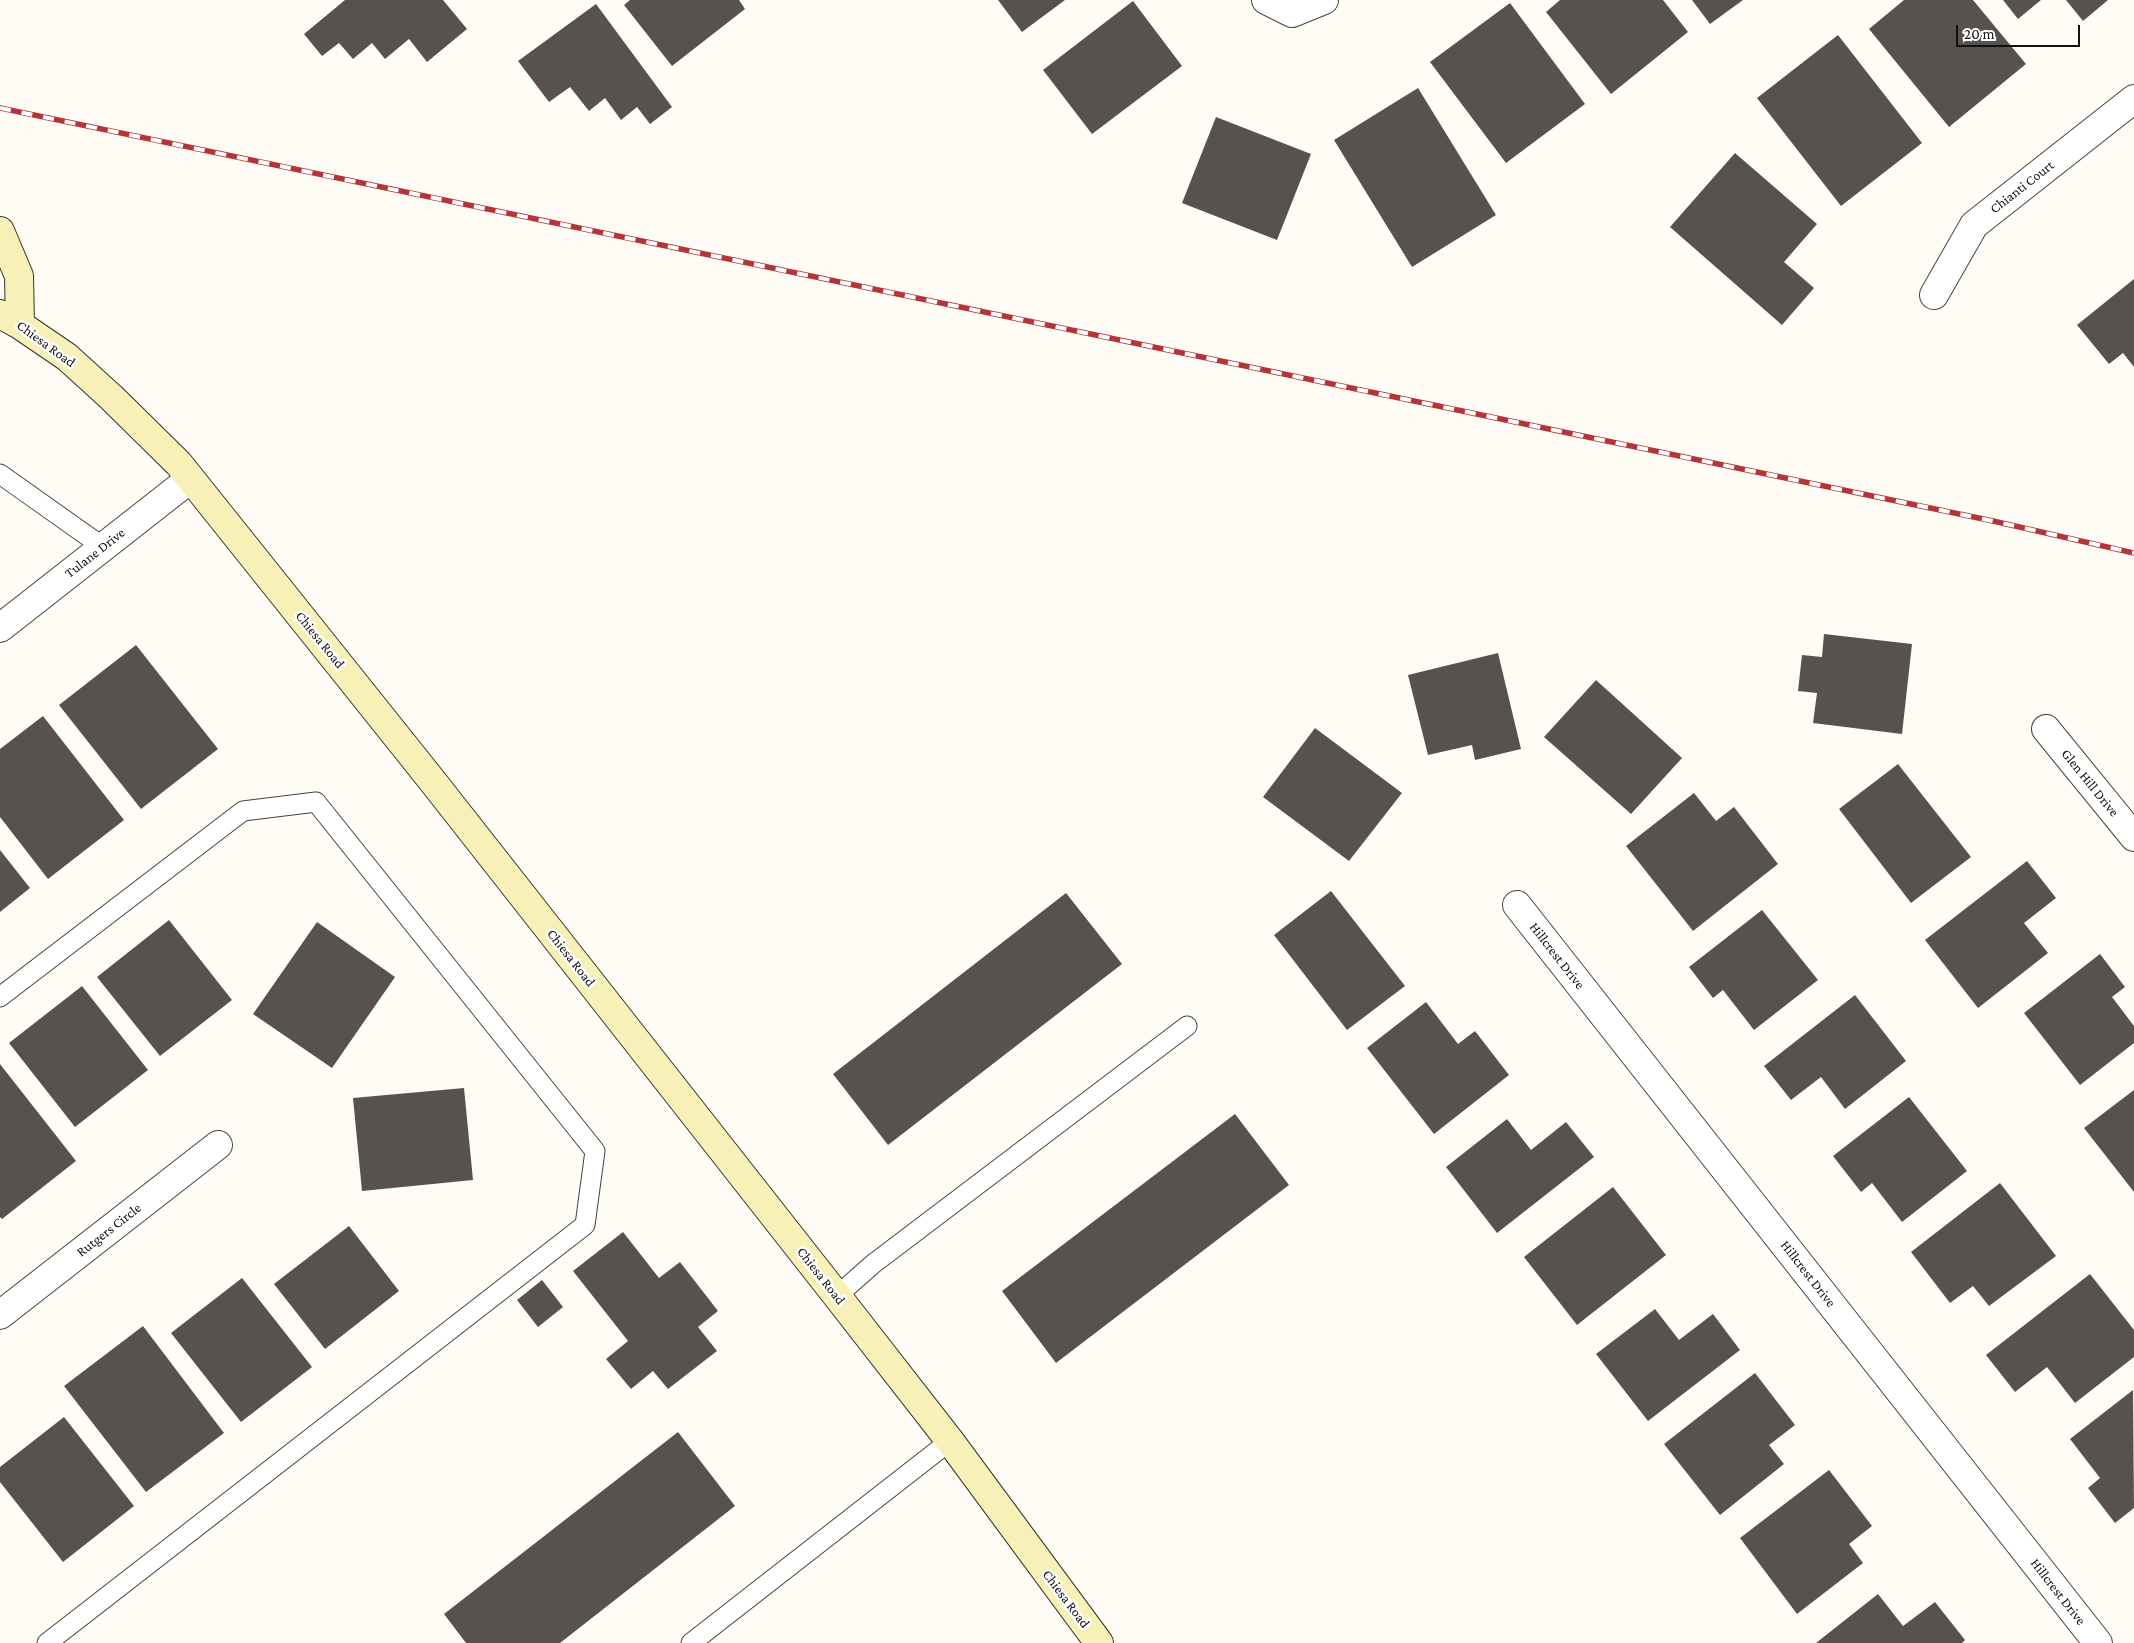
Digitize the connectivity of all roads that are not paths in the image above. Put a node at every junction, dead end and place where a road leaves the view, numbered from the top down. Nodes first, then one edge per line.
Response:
1 (1266, 0) edge
2 (1324, 0) edge
3 (2134, 99) edge
4 (0, 231) edge
5 (1934, 295) dead end
6 (10, 319) edge
7 (0, 474) edge
8 (190, 479) junction
9 (103, 547) junction
10 (0, 628) edge
11 (2046, 729) dead end
12 (2134, 837) edge
13 (1517, 905) dead end
14 (0, 997) edge
15 (1188, 1026) dead end
16 (218, 1145) dead end
17 (837, 1296) junction
18 (0, 1315) edge
19 (950, 1441) junction
20 (47, 1643) edge
21 (692, 1643) edge
22 (1099, 1643) edge
23 (2098, 1643) edge

1 - 2 street
3 - 5 street, Chianti Court
4 - 6 main road
6 - 8 main road, Chiesa Road
7 - 9 lane
8 - 9 street, Tulane Drive
8 - 17 main road, Chiesa Road
9 - 10 street, Tulane Drive
11 - 12 street, Glen Hill Drive
13 - 23 street, Hillcrest Drive
14 - 20 lane
15 - 17 lane
16 - 18 street, Rutgers Circle
17 - 19 main road, Chiesa Road
19 - 21 lane
19 - 22 main road, Chiesa Road

